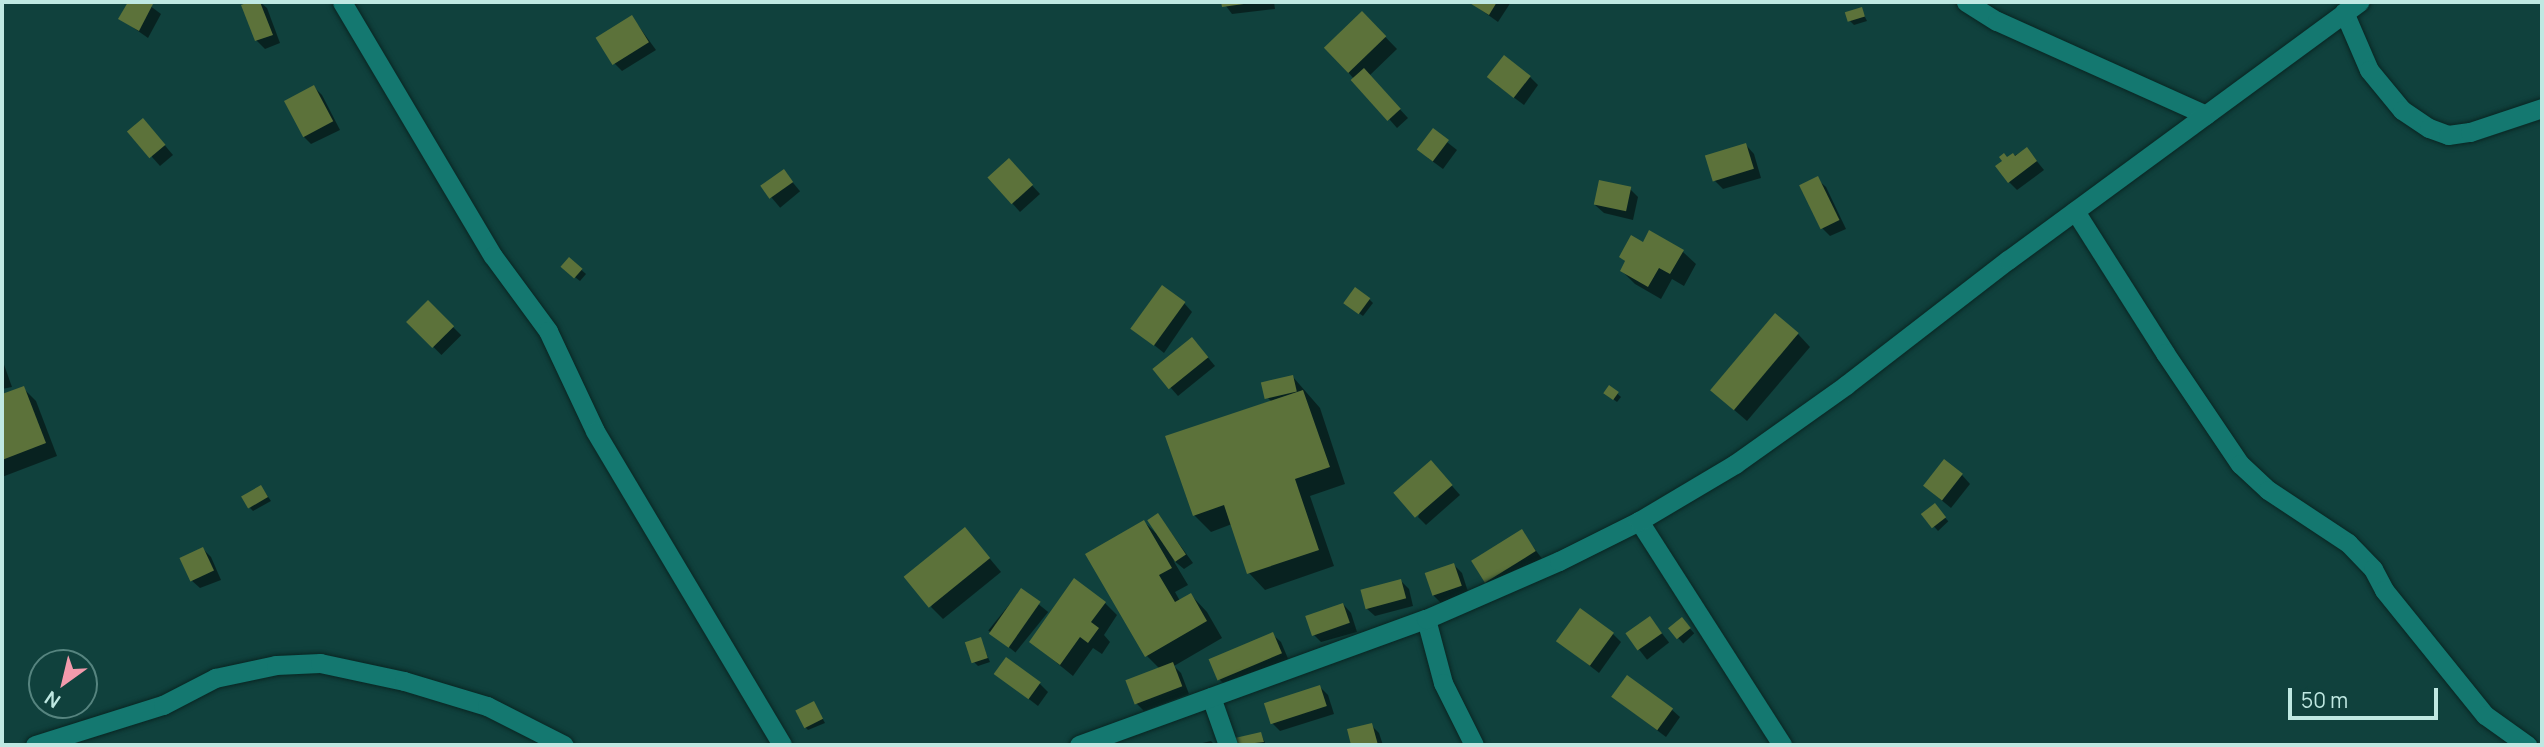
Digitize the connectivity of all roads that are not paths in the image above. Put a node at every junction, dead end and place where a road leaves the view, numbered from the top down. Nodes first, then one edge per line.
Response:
1 (342, 2) edge
2 (1966, 2) edge
3 (2352, 7) edge
4 (2542, 108) edge
5 (2206, 115) junction
6 (2075, 211) junction
7 (1639, 521) junction
8 (1426, 619) junction
9 (1211, 697) junction
10 (36, 745) edge
11 (564, 745) edge
12 (782, 745) edge
13 (1079, 745) edge
14 (1228, 745) edge
15 (1474, 745) edge
16 (1782, 745) edge
17 (2527, 745) edge

1 - 12 street
2 - 5 street
3 - 4 street
3 - 5 street
5 - 6 street
6 - 7 street
6 - 17 street
7 - 8 street
7 - 16 street
8 - 9 street
8 - 15 street
9 - 13 street
9 - 14 street
10 - 11 street

